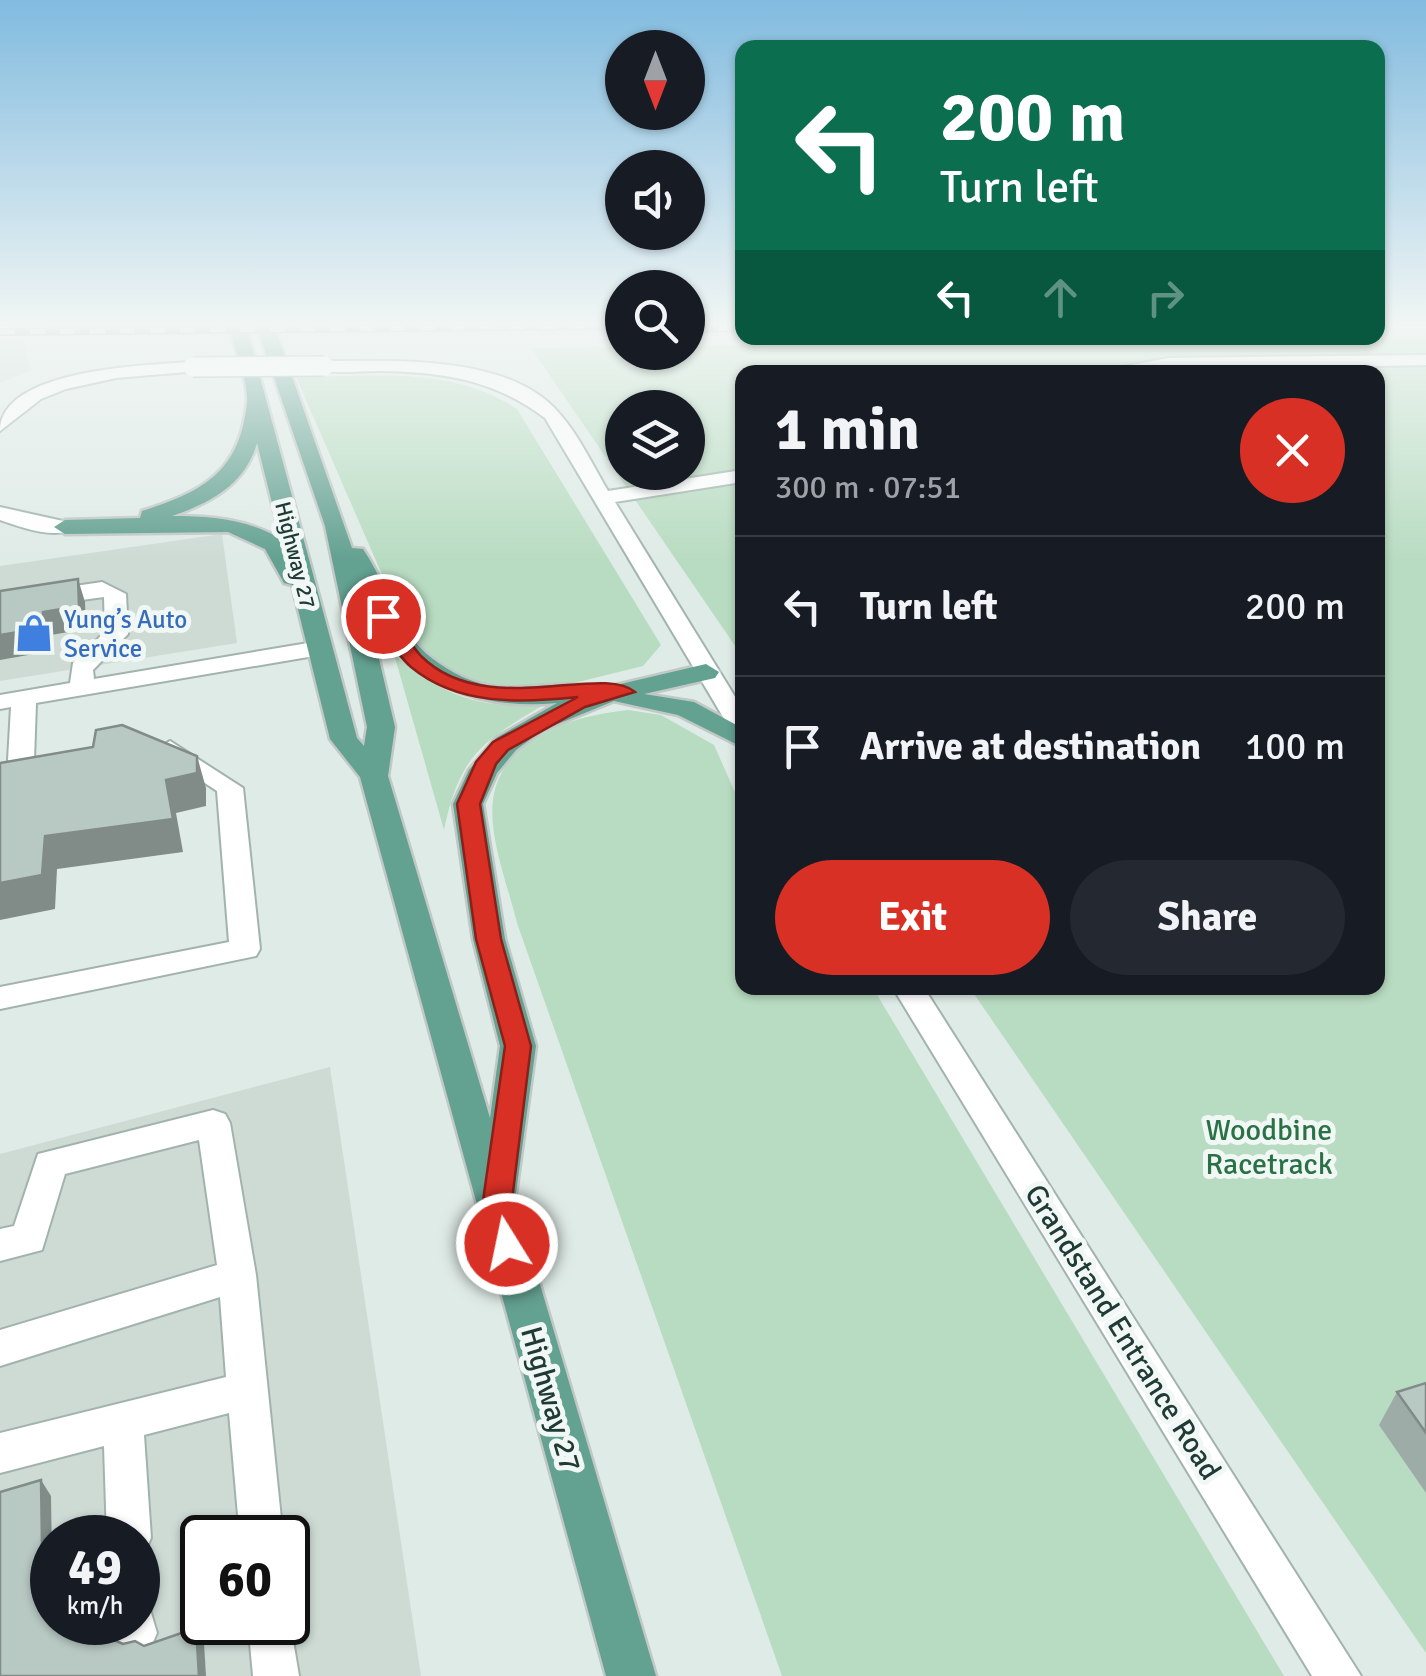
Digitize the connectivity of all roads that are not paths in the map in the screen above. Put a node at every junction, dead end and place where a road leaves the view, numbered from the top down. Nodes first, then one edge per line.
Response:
1 (23, 403) edge
2 (253, 403) edge
3 (258, 403) edge
4 (293, 403) edge
5 (540, 403) edge
6 (0, 426) edge
7 (735, 477) edge
8 (604, 498) junction
9 (0, 513) edge
10 (336, 526) junction
11 (65, 527) junction
12 (0, 604) edge
13 (312, 617) junction
14 (320, 648) junction
15 (706, 672) junction
16 (83, 688) junction
17 (625, 692) junction
18 (12, 700) edge
19 (578, 703) junction
20 (735, 717) edge
21 (735, 735) edge
22 (152, 738) edge
23 (58, 754) edge
24 (10, 762) edge
25 (374, 776) junction
26 (912, 995) edge
27 (0, 998) edge
28 (496, 1208) junction
29 (0, 1245) edge
30 (236, 1275) junction
31 (0, 1348) edge
32 (246, 1390) junction
33 (124, 1422) junction
34 (0, 1453) edge
35 (128, 1515) edge
36 (260, 1515) edge
37 (273, 1645) edge
38 (276, 1676) edge
39 (631, 1676) edge
40 (1338, 1676) edge

1 - 6 street, bridge
2 - 11 main road
3 - 13 main road, Highway 27
4 - 10 main road, Highway 27
5 - 8 street, bridge
7 - 8 street
8 - 15 street
9 - 11 street
10 - 17 main road
10 - 25 main road, Highway 27
11 - 13 main road
12 - 16 street
13 - 14 main road, Highway 27
14 - 16 street
14 - 25 main road, Highway 27
15 - 17 main road
15 - 20 street
16 - 18 street
17 - 19 main road
18 - 24 street
19 - 21 main road
19 - 28 main road
22 - 27 street
23 - 24 street
25 - 28 main road, Highway 27
26 - 40 street, Grandstand Entrance Road
28 - 39 main road, Highway 27
29 - 30 street
30 - 31 street
30 - 32 street
32 - 33 street
32 - 36 street
33 - 34 street
33 - 35 street
37 - 38 street

